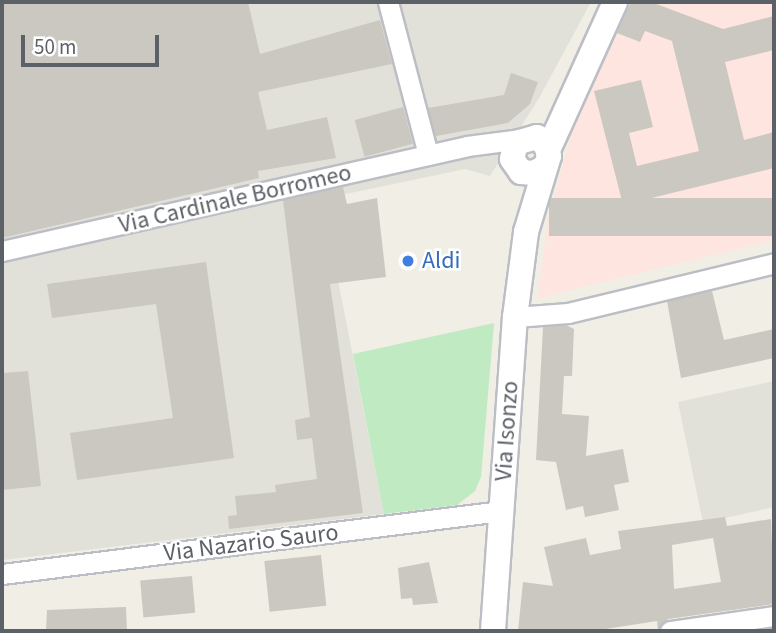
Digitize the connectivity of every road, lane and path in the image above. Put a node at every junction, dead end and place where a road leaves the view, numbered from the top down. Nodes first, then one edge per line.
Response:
1 (388, 2) edge
2 (596, 2) edge
3 (615, 2) edge
4 (523, 138) junction
5 (467, 146) junction
6 (428, 155) junction
7 (532, 163) junction
8 (2, 251) edge
9 (774, 264) edge
10 (515, 317) junction
11 (501, 512) junction
12 (2, 574) edge
13 (774, 616) edge
14 (493, 631) edge
15 (670, 631) edge

1 - 6 street
2 - 4 street
3 - 7 street, Via Isonzo
4 - 5 street, Via Cardinale Borromeo
4 - 7 street
5 - 6 street, Via Cardinale Borromeo
5 - 7 street
6 - 8 street, Via Cardinale Borromeo
7 - 10 street, Via Isonzo
9 - 10 street
10 - 11 street, Via Isonzo
11 - 12 street, Via Nazario Sauro
11 - 14 street, Via Isonzo
13 - 15 street

